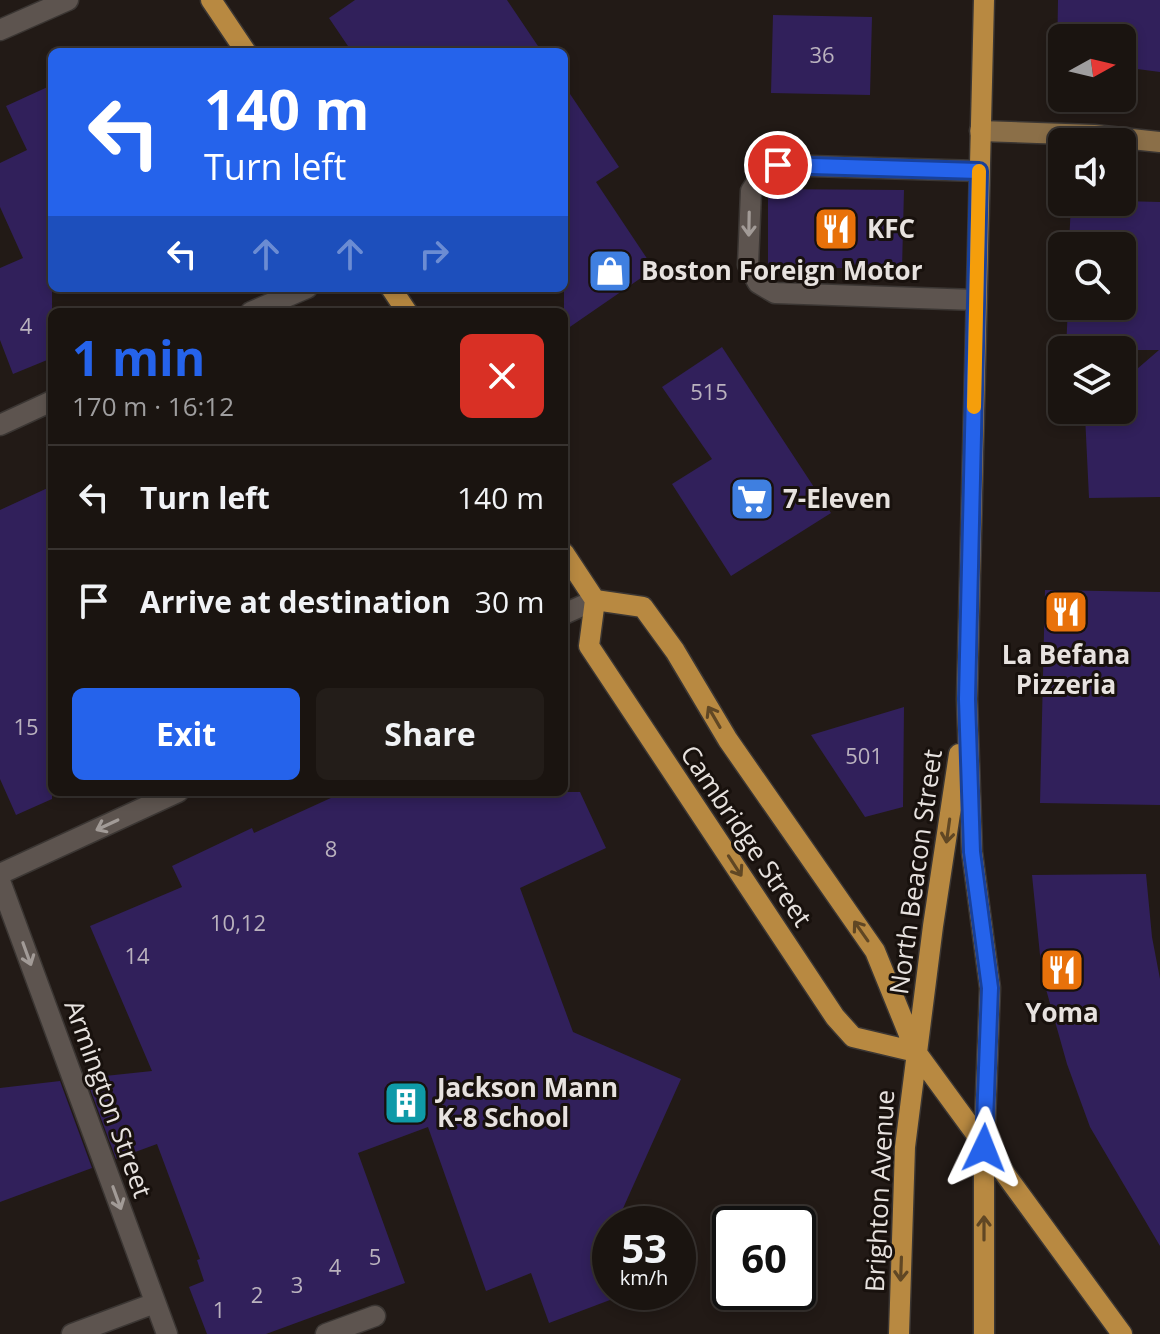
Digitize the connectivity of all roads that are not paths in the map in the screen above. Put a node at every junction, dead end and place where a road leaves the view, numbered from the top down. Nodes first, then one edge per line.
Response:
1 (68, 0) edge
2 (211, 0) edge
3 (984, 0) edge
4 (0, 30) edge
5 (243, 48) edge
6 (980, 131) junction
7 (1160, 142) edge
8 (979, 171) junction
9 (298, 292) edge
10 (976, 300) junction
11 (260, 308) edge
12 (48, 403) edge
13 (0, 425) edge
14 (568, 559) edge
15 (595, 600) junction
16 (568, 612) edge
17 (967, 699) junction
18 (169, 796) edge
19 (0, 874) edge
20 (0, 881) edge
21 (916, 1052) junction
22 (984, 1148) junction
23 (155, 1303) junction
24 (375, 1316) dead end
25 (72, 1334) edge
26 (167, 1334) edge
27 (326, 1334) edge
28 (899, 1334) edge
29 (984, 1334) edge
30 (1122, 1334) edge

1 - 4 street
2 - 5 main road
3 - 6 main road, North Beacon Street
6 - 7 street
6 - 8 main road, North Beacon Street
8 - 10 main road, North Beacon Street
8 -> 10 street
9 - 11 street
10 - 17 main road, North Beacon Street
12 - 13 street
14 - 15 main road
15 - 16 street
21 -> 15 main road, Cambridge Street
15 -> 21 main road, Cambridge Street
17 -> 21 main road, North Beacon Street
17 - 22 main road, North Beacon Street
18 -> 19 street
20 -> 23 street, Armington Street
21 - 22 main road, Cambridge Street
21 -> 28 main road, Brighton Avenue
29 -> 22 main road
22 - 30 main road, Cambridge Street
23 - 25 street
23 - 26 street, Armington Street
24 - 27 street

